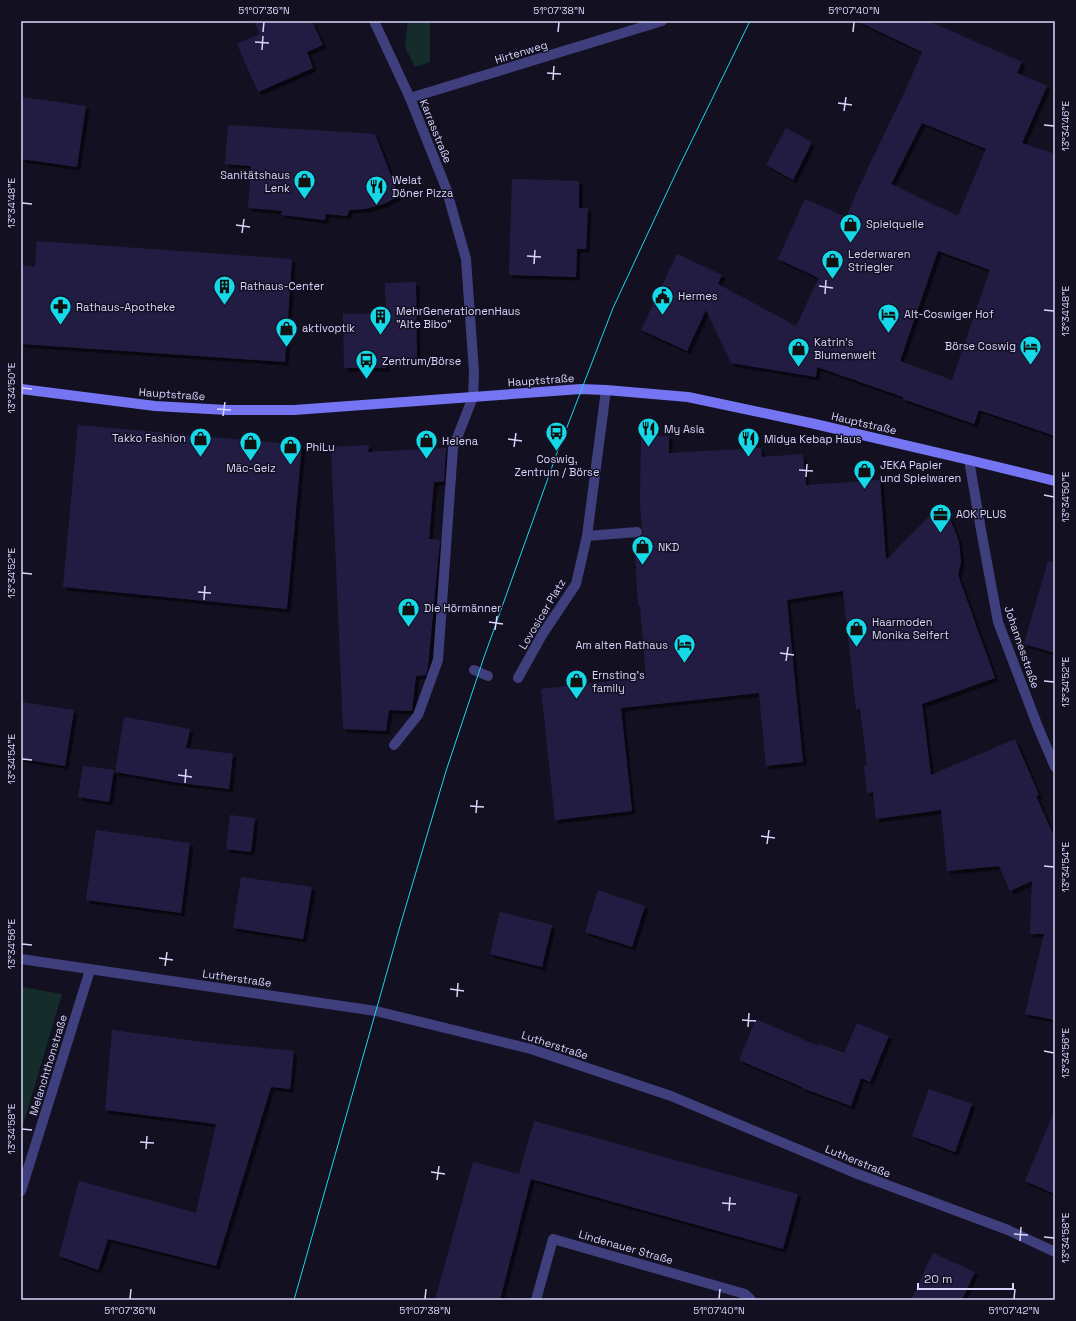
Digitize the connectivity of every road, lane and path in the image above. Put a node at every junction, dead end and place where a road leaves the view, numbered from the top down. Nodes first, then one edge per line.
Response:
1 (374, 21) edge
2 (662, 21) edge
3 (410, 98) junction
4 (21, 389) edge
5 (606, 390) junction
6 (473, 397) junction
7 (969, 460) junction
8 (1055, 481) edge
9 (637, 532) dead end
10 (587, 536) junction
11 (474, 670) dead end
12 (488, 676) dead end
13 (518, 678) dead end
14 (394, 745) dead end
15 (1055, 767) edge
16 (21, 959) edge
17 (90, 970) junction
18 (21, 1191) edge
19 (1055, 1252) edge
20 (536, 1300) edge
21 (751, 1300) edge

1 - 3 street, Karrasstraße
2 - 3 street, Hirtenweg
3 - 6 street, Karrasstraße
4 - 6 main road, Hauptstraße
5 - 6 main road, Hauptstraße
5 - 7 main road, Hauptstraße
5 - 10 street, Lovosicer Platz
6 - 14 street, Karrasstraße
7 - 8 main road, Hauptstraße
7 - 15 street, Johannesstraße
9 - 10 street
10 - 13 street, Lovosicer Platz
11 - 12 street
16 - 17 street, Lutherstraße
17 - 18 street, Melanchthonstraße
17 - 19 street, Lutherstraße
20 - 21 street, Lindenauer Straße

